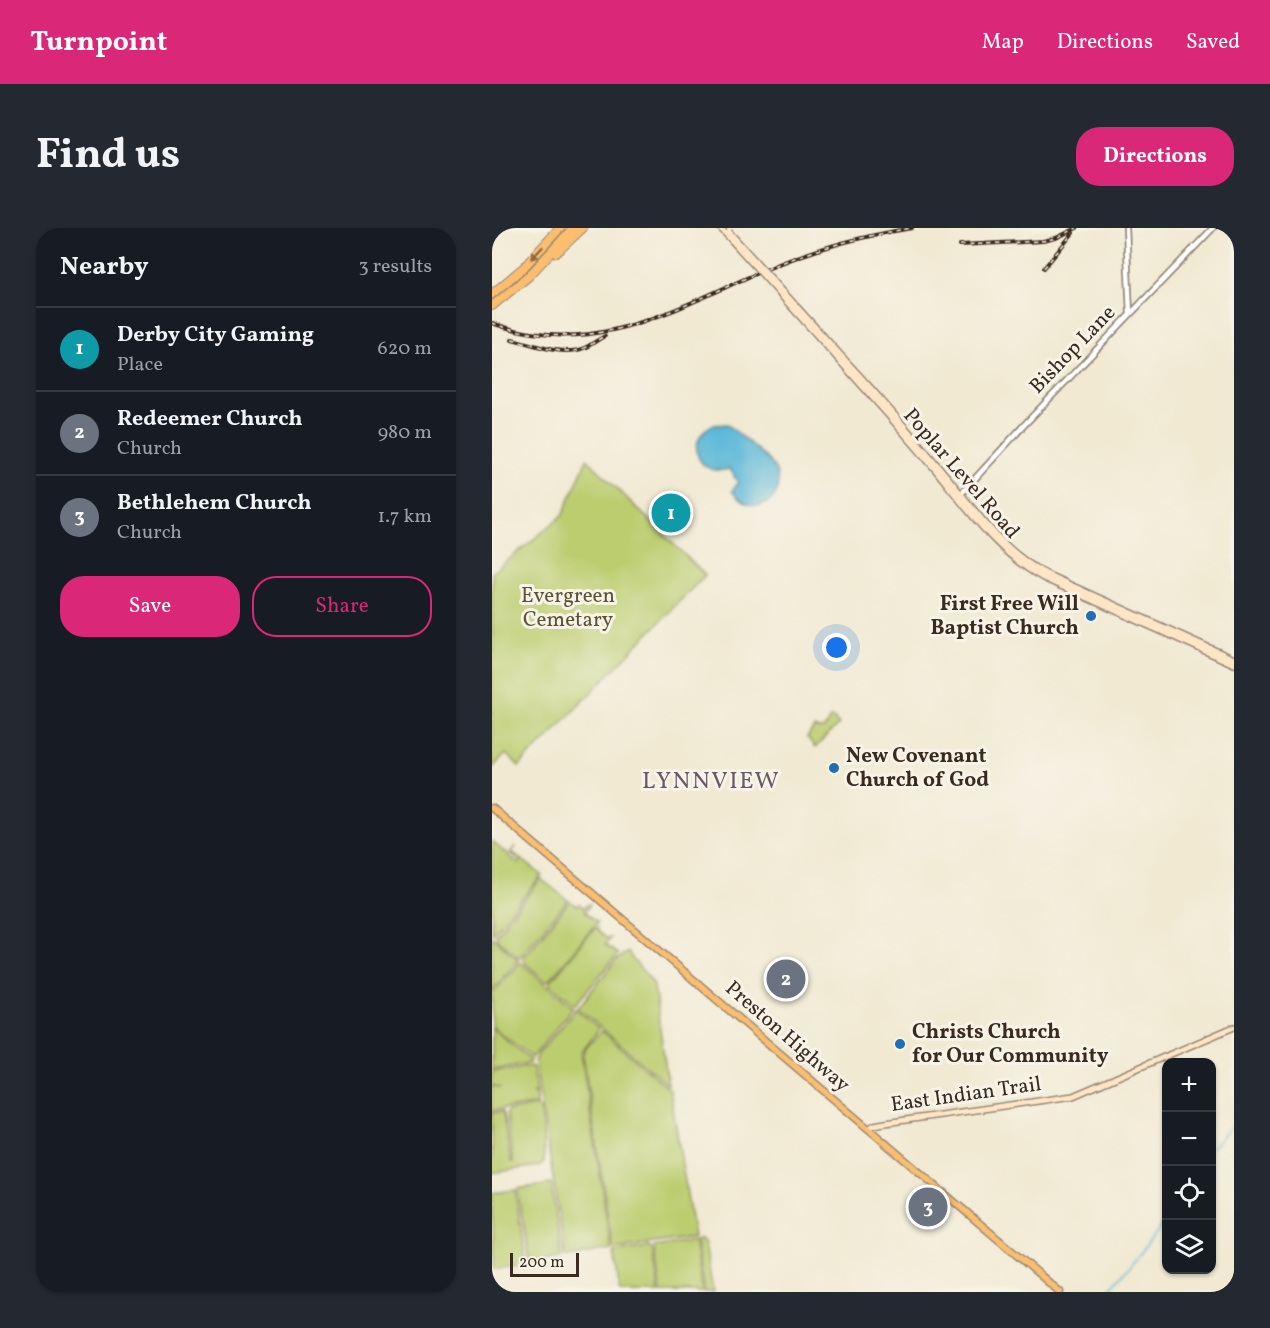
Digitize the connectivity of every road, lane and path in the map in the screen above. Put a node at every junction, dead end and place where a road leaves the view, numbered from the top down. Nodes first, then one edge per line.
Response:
1 (560, 228) edge
2 (573, 228) edge
3 (583, 228) edge
4 (1126, 228) edge
5 (1213, 228) edge
6 (724, 230) edge
7 (540, 264) junction
8 (492, 294) edge
9 (492, 306) edge
10 (1130, 315) junction
11 (960, 495) junction
12 (1233, 660) edge
13 (492, 808) edge
14 (1234, 1027) edge
15 (869, 1129) junction
16 (1060, 1292) edge

1 -> 8 highway
2 - 7 highway
3 - 7 highway
4 - 10 street
5 - 10 street, Bishop Lane
6 - 11 main road, Poplar Level Road, bridge
7 - 9 highway
10 - 11 street, Bishop Lane
11 - 12 main road, Poplar Level Road
13 - 15 main road, Preston Highway
14 - 15 main road, East Indian Trail
15 - 16 main road, Preston Highway

